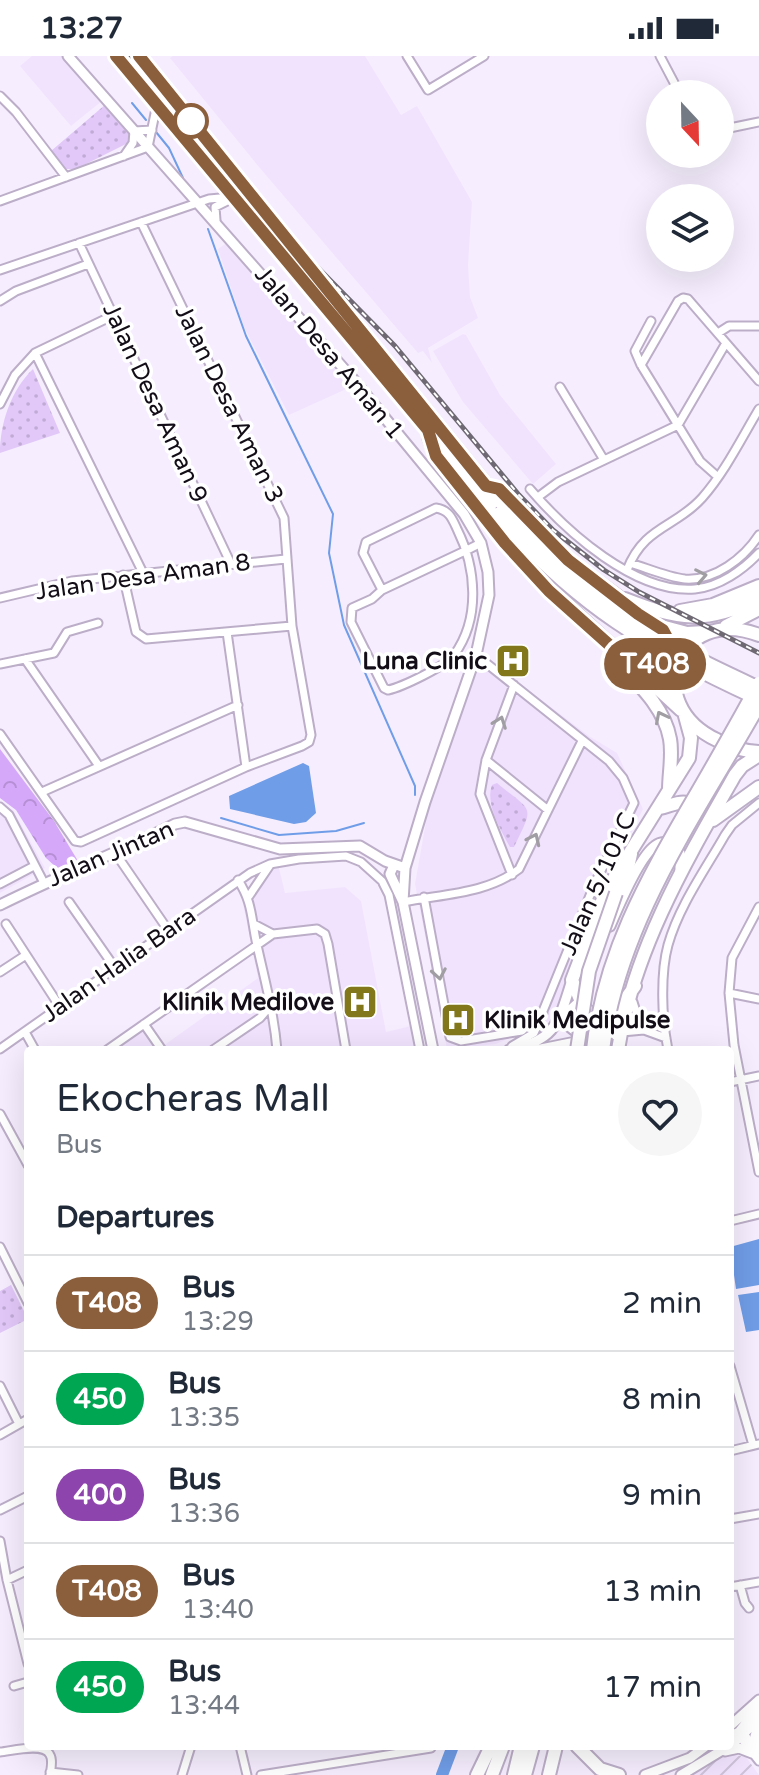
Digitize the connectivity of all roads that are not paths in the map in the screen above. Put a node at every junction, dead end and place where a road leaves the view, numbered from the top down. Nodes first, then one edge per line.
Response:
1 (68, 56) edge
2 (117, 56) edge
3 (407, 56) edge
4 (484, 56) edge
5 (660, 56) edge
6 (144, 59) edge
7 (673, 80) edge
8 (0, 96) edge
9 (157, 104) junction
10 (759, 122) edge
11 (734, 127) edge
12 (152, 130) junction
13 (134, 131) junction
14 (148, 147) junction
15 (123, 157) junction
16 (66, 177) junction
17 (184, 186) junction
18 (0, 201) edge
19 (234, 201) junction
20 (199, 202) junction
21 (179, 209) junction
22 (216, 220) junction
23 (141, 222) junction
24 (79, 243) junction
25 (88, 264) junction
26 (0, 270) edge
27 (0, 301) edge
28 (114, 315) junction
29 (651, 321) dead end
30 (759, 326) edge
31 (718, 333) junction
32 (726, 343) junction
33 (35, 353) junction
34 (641, 365) junction
35 (759, 381) edge
36 (560, 387) dead end
37 (0, 404) edge
38 (759, 409) edge
39 (678, 425) junction
40 (428, 430) junction
41 (604, 460) junction
42 (718, 477) junction
43 (486, 486) junction
44 (530, 489) dead end
45 (538, 497) junction
46 (499, 508) junction
47 (759, 535) edge
48 (481, 543) junction
49 (467, 550) junction
50 (759, 553) edge
51 (286, 559) junction
52 (231, 564) junction
53 (629, 567) junction
54 (143, 573) junction
55 (123, 575) junction
56 (759, 586) edge
57 (382, 590) junction
58 (0, 598) edge
59 (759, 598) edge
60 (759, 609) edge
61 (656, 617) junction
62 (578, 618) junction
63 (98, 623) dead end
64 (292, 626) junction
65 (715, 630) junction
66 (227, 632) junction
67 (759, 635) edge
68 (476, 655) junction
69 (25, 659) junction
70 (631, 663) junction
71 (0, 664) edge
72 (514, 685) junction
73 (759, 685) edge
74 (759, 702) edge
75 (238, 705) junction
76 (683, 713) junction
77 (759, 716) edge
78 (0, 734) edge
79 (740, 738) junction
80 (582, 741) junction
81 (759, 754) edge
82 (486, 760) junction
83 (99, 766) junction
84 (246, 767) junction
85 (759, 787) edge
86 (42, 792) junction
87 (669, 793) junction
88 (759, 803) edge
89 (0, 807) edge
90 (660, 808) junction
91 (548, 810) junction
92 (706, 826) junction
93 (694, 846) junction
94 (632, 851) junction
95 (116, 854) junction
96 (270, 864) junction
97 (34, 866) junction
98 (392, 872) junction
99 (405, 872) junction
100 (512, 875) junction
101 (679, 875) junction
102 (238, 880) junction
103 (44, 883) junction
104 (0, 884) edge
105 (249, 896) junction
106 (424, 897) junction
107 (69, 902) dead end
108 (403, 902) junction
109 (0, 905) edge
110 (759, 907) edge
111 (6, 924) dead end
112 (254, 924) junction
113 (747, 928) junction
114 (168, 930) junction
115 (590, 932) junction
116 (759, 932) edge
117 (273, 934) junction
118 (257, 945) junction
119 (566, 951) junction
120 (26, 955) junction
121 (115, 968) junction
122 (0, 972) edge
123 (572, 980) junction
124 (633, 991) junction
125 (729, 993) junction
126 (759, 999) edge
127 (580, 1001) junction
128 (272, 1004) junction
129 (60, 1007) junction
130 (543, 1011) junction
131 (664, 1012) junction
132 (563, 1014) junction
133 (643, 1022) junction
134 (144, 1024) junction
135 (664, 1028) junction
136 (25, 1032) junction
137 (620, 1033) junction
138 (666, 1038) junction
139 (33, 1046) edge
140 (113, 1046) edge
141 (159, 1046) edge
142 (219, 1046) edge
143 (277, 1046) edge
144 (345, 1046) edge
145 (419, 1046) edge
146 (432, 1046) edge
147 (514, 1046) edge
148 (521, 1046) edge
149 (578, 1046) edge
150 (590, 1046) edge
151 (604, 1046) edge
152 (618, 1046) edge
153 (667, 1046) edge
154 (0, 1049) edge
155 (759, 1076) edge
156 (741, 1079) junction
157 (734, 1081) edge
158 (0, 1114) edge
159 (756, 1144) edge
160 (24, 1158) edge
161 (759, 1172) edge
162 (759, 1214) edge
163 (734, 1220) edge
164 (0, 1247) edge
165 (24, 1295) edge
166 (734, 1378) edge
167 (0, 1386) edge
168 (24, 1421) edge
169 (19, 1424) junction
170 (0, 1435) edge
171 (756, 1444) edge
172 (734, 1450) edge
173 (24, 1498) edge
174 (0, 1510) edge
175 (759, 1514) edge
176 (734, 1518) edge
177 (0, 1541) edge
178 (24, 1572) edge
179 (7, 1580) junction
180 (759, 1582) edge
181 (740, 1585) junction
182 (734, 1586) edge
183 (749, 1608) dead end
184 (24, 1648) edge
185 (24, 1683) edge
186 (14, 1686) dead end
187 (759, 1700) edge
188 (759, 1707) edge
189 (734, 1722) edge
190 (759, 1722) edge
191 (739, 1735) edge
192 (734, 1748) edge
193 (27, 1750) edge
194 (42, 1750) edge
195 (190, 1750) edge
196 (241, 1750) edge
197 (418, 1750) edge
198 (489, 1750) edge
199 (501, 1750) edge
200 (520, 1750) edge
201 (532, 1750) edge
202 (555, 1750) edge
203 (581, 1750) edge
204 (701, 1750) edge
205 (716, 1750) edge
206 (0, 1752) edge
207 (757, 1754) edge
208 (690, 1758) junction
209 (50, 1773) edge
210 (78, 1775) edge
211 (182, 1775) edge
212 (247, 1775) edge
213 (261, 1775) edge
214 (477, 1775) edge
215 (492, 1775) edge
216 (514, 1775) edge
217 (525, 1775) edge
218 (549, 1775) edge
219 (619, 1775) edge
220 (645, 1775) edge
221 (681, 1775) edge

1 - 13 street, Jalan Desa Aman 1
2 - 9 highway
3 - 4 street
5 - 7 street
6 - 43 highway
8 - 16 street
9 - 12 street
9 - 19 highway
10 - 11 street
12 - 13 street
12 - 14 street
13 - 14 street, Jalan Desa Aman 1
13 - 15 street
14 - 15 street
14 - 17 street, Jalan Desa Aman 1
15 - 16 street
16 - 18 street
17 - 20 street, Jalan Desa Aman 1
17 - 21 street
19 - 20 street
19 - 22 street
19 - 40 highway
20 - 21 street
20 - 22 street, Jalan Desa Aman 1
21 - 23 street
22 - 48 street, Jalan Desa Aman 1
23 - 24 street
23 - 51 street, Jalan Desa Aman 3
24 - 25 street, Jalan Desa Aman 9
24 - 26 street
25 - 27 street
25 - 28 street, Jalan Desa Aman 9
28 - 33 street
28 - 52 street, Jalan Desa Aman 9
29 - 34 street
30 - 31 street
31 - 32 street
31 - 34 street
32 - 35 street
32 - 39 street
33 - 37 street
33 - 54 street
34 - 39 street
36 - 41 street
38 - 42 street
39 - 41 street
39 - 42 street
40 - 46 highway
40 - 62 highway
41 - 45 street
42 - 53 street
43 - 46 highway
43 - 61 highway
44 - 45 street
45 - 53 street
46 - 73 highway, bridge
46 - 74 highway, bridge
53 -> 47 street
48 - 49 street
48 - 68 street, Jalan Desa Aman 1
49 - 57 street
49 - 57 street
49 - 57 street
50 - 53 street
51 - 52 street, Jalan Desa Aman 8
51 - 64 street, Jalan Desa Aman 3
52 - 54 street, Jalan Desa Aman 8
54 - 55 street, Jalan Desa Aman 8
55 - 58 street, Jalan Desa Aman 8
55 - 66 street
56 - 61 highway
59 - 61 highway
60 - 65 highway
61 - 65 highway
61 - 70 highway
62 - 70 highway
87 -> 62 highway
63 - 69 street
64 - 66 street
64 - 84 street, Jalan Desa Aman 3
65 - 67 highway
65 - 76 highway
66 - 75 street
68 - 72 street
68 - 99 street, Jalan Desa Aman 1
69 - 71 street
69 - 83 street
70 - 76 highway
72 - 80 street
82 -> 72 street
73 - 150 highway, bridge
74 - 79 highway, bridge
75 - 83 street
75 - 84 street
76 - 81 highway
76 - 87 highway
77 - 79 highway, bridge
78 - 86 street
79 - 151 highway, bridge
80 - 91 street
80 - 119 street, Jalan 5/101C
81 - 92 highway
82 - 91 street
82 - 100 street
83 - 86 street
84 - 86 street
85 - 92 highway
87 - 90 highway
88 - 131 street
89 - 97 street
90 - 93 highway
90 - 94 highway
100 -> 91 street
92 - 93 highway
93 - 101 highway
94 - 115 highway
94 - 149 highway, bridge
95 - 98 street, Jalan Jintan
95 - 103 street, Jalan Jintan
95 - 114 street
96 - 102 street, Jalan Halia Bara
96 - 105 street
96 - 145 street, Jalan Halia Bara
97 - 103 street
97 - 104 street, Jalan Jintan
98 - 99 street
98 - 108 street
99 - 108 street, Jalan Desa Aman 1
100 - 106 street
101 - 124 highway
101 - 127 street
102 - 105 street
102 - 114 street, Jalan Halia Bara
103 - 109 street, Jalan Jintan
105 - 112 street
106 - 108 street
106 -> 130 street
107 - 121 street
108 - 146 street
110 - 113 street
111 - 120 street
112 - 117 street
112 - 118 street
113 - 116 street
113 - 125 street
114 - 121 street, Jalan Halia Bara
115 - 119 street
115 - 123 highway
117 - 118 street
117 - 144 street
118 - 128 street
118 - 134 street
119 - 130 street, Jalan 5/101C
120 - 122 street
120 - 129 street
121 - 129 street, Jalan Halia Bara
123 - 127 highway
123 - 132 street
124 - 127 highway
124 - 133 street
124 - 137 highway
125 - 126 street
125 - 156 street
127 - 132 street
128 - 142 street
128 - 143 street
129 - 136 street, Jalan Halia Bara
130 - 147 street, Jalan 5/101C
131 - 133 street
131 - 135 street
132 - 148 street
132 - 150 street
133 - 135 street
134 - 140 street
134 - 141 street
135 - 138 street
136 - 139 street
136 - 154 street, Jalan Halia Bara
137 - 138 street
137 - 150 street
137 - 152 highway
138 - 153 street
155 - 156 street
156 - 157 street
156 - 159 street
158 - 160 street
159 - 161 street
162 - 163 street
164 - 165 street
166 - 171 street
167 - 169 street
168 - 169 street
169 - 170 street
171 - 172 street
173 - 174 street
175 - 176 street
177 - 179 street
178 - 179 street
179 - 184 street
180 - 181 street
181 - 182 street
181 - 183 street
185 - 186 street
187 - 189 street
188 - 191 street
190 - 191 street
190 - 207 street
191 - 207 street
192 - 207 street
193 - 206 street
194 - 209 street
195 - 211 street
196 - 212 street
197 - 213 street
198 - 214 highway
199 - 215 highway
200 - 216 highway
201 - 217 highway
202 - 218 highway
203 - 219 highway
204 - 208 street
205 - 208 street
205 - 221 street
208 - 220 street
209 - 210 street

